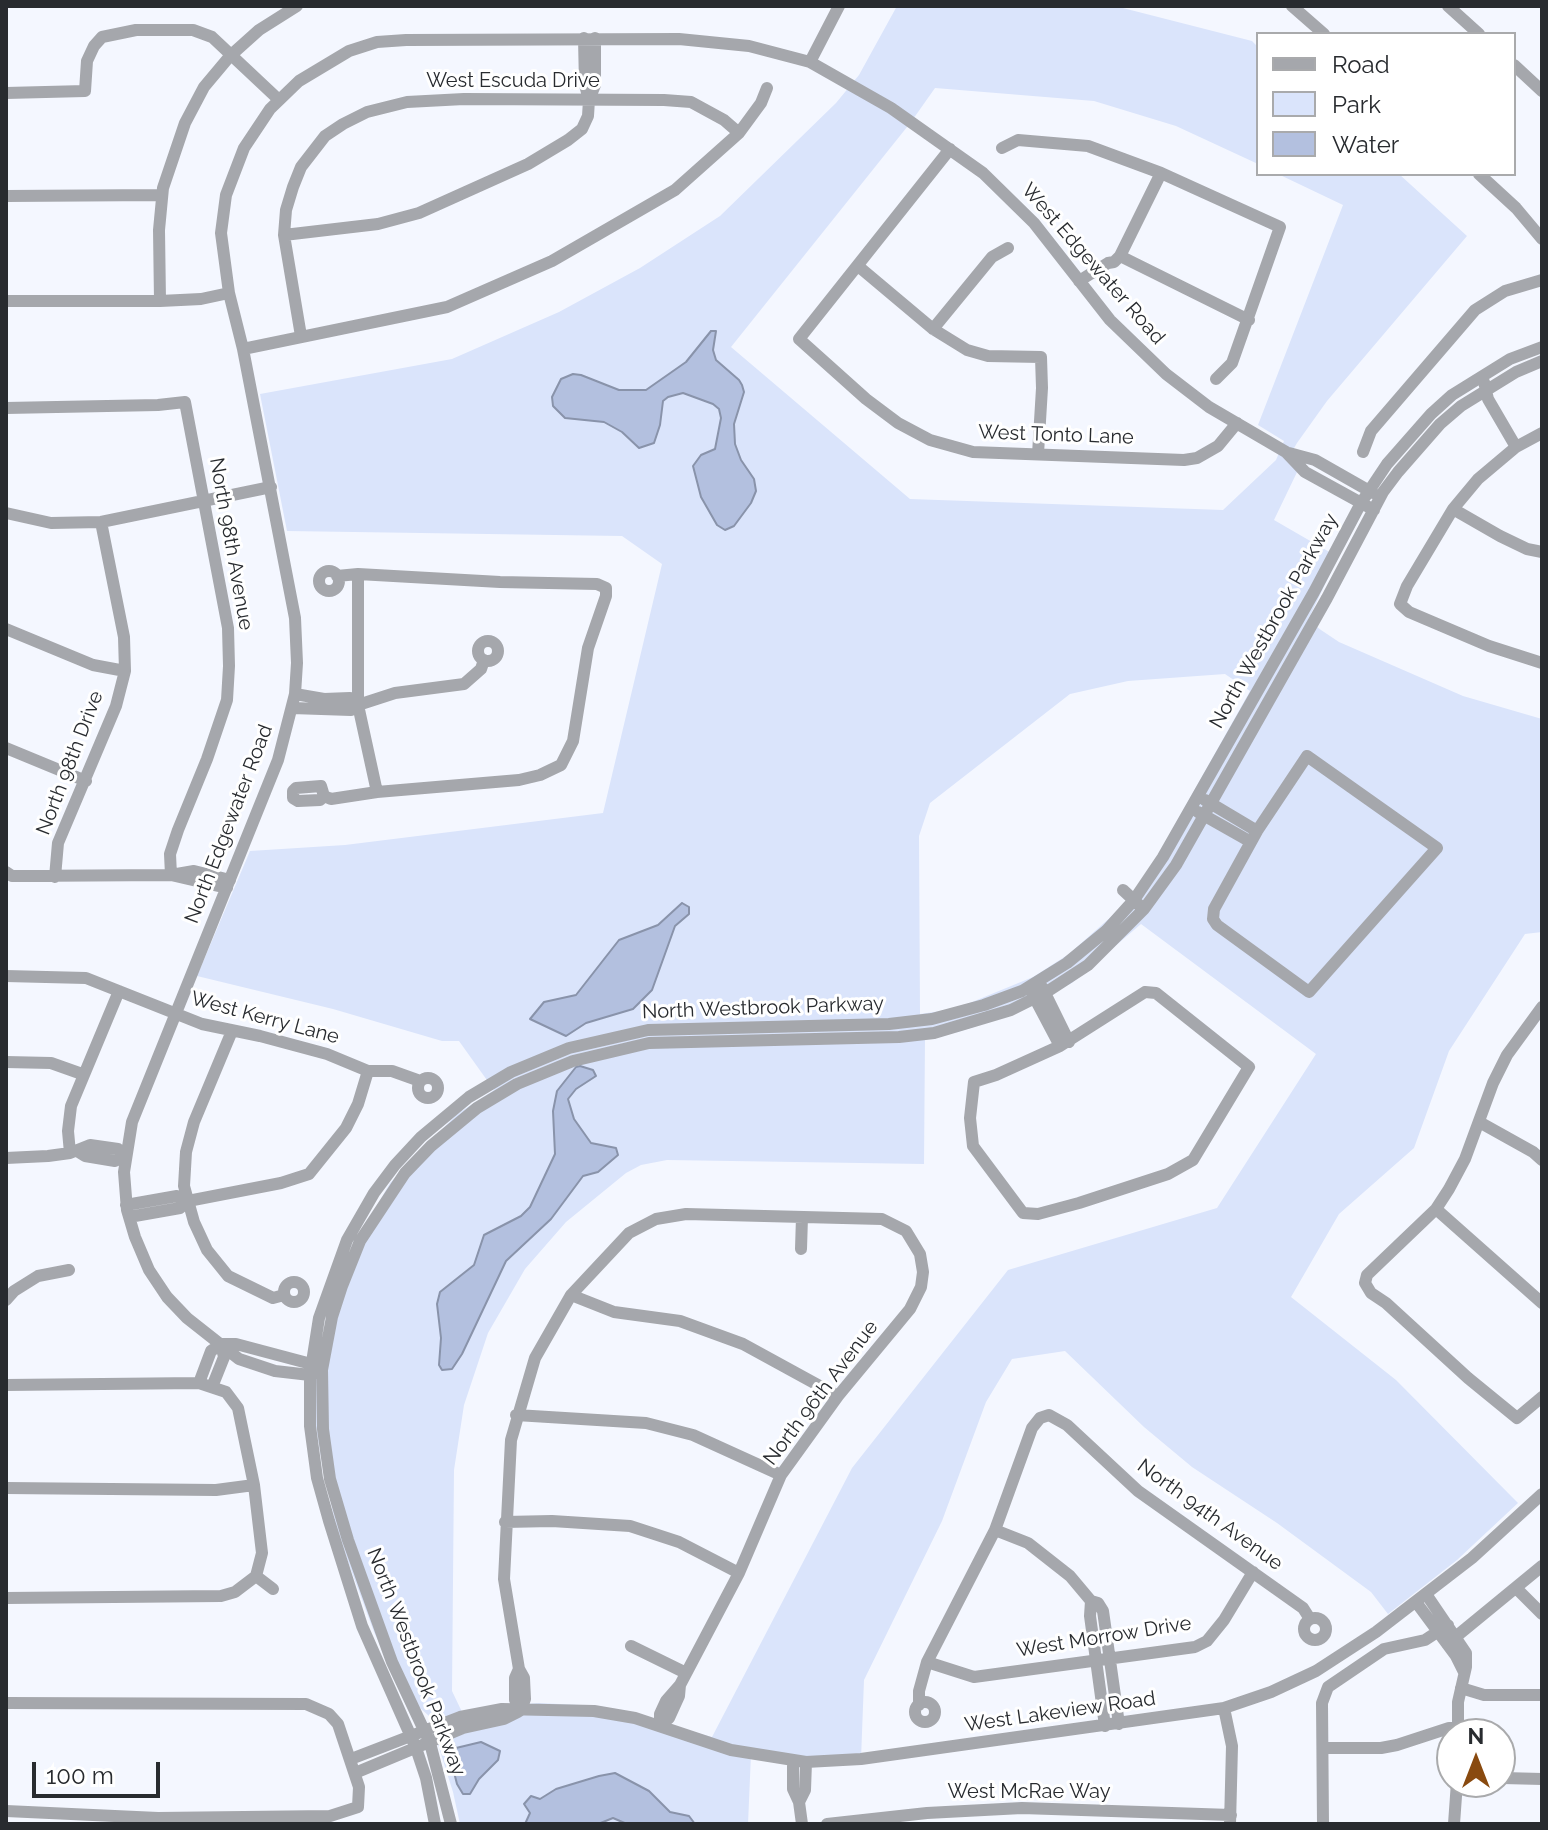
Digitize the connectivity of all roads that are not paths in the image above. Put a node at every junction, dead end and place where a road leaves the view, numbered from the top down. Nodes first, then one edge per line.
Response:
1 (297, 6) edge
2 (1294, 6) edge
3 (1448, 6) edge
4 (836, 7) edge
5 (1322, 32) edge
6 (1477, 32) edge
7 (589, 38) junction
8 (230, 56) junction
9 (810, 62) junction
10 (1516, 67) edge
11 (767, 88) dead end
12 (1542, 91) edge
13 (6, 93) edge
14 (278, 99) junction
15 (589, 100) junction
16 (739, 133) junction
17 (1002, 148) dead end
18 (950, 149) junction
19 (1161, 173) junction
20 (1481, 176) edge
21 (162, 195) junction
22 (6, 196) edge
23 (284, 235) junction
24 (1542, 239) edge
25 (1008, 248) dead end
26 (1114, 260) junction
27 (858, 266) junction
28 (1542, 280) edge
29 (1081, 284) junction
30 (229, 293) junction
31 (6, 301) edge
32 (160, 301) junction
33 (1249, 320) junction
34 (933, 329) junction
35 (301, 336) junction
36 (1542, 347) edge
37 (243, 349) junction
38 (1542, 361) edge
39 (1481, 376) junction
40 (1216, 379) dead end
41 (1487, 388) junction
42 (6, 408) edge
43 (1237, 423) junction
44 (1542, 433) edge
45 (1519, 445) junction
46 (1286, 452) junction
47 (1363, 452) dead end
48 (1038, 454) junction
49 (271, 487) junction
50 (1369, 490) junction
51 (1381, 497) junction
52 (204, 500) junction
53 (1361, 503) junction
54 (1453, 509) junction
55 (1374, 510) junction
56 (6, 513) edge
57 (101, 522) junction
58 (1542, 552) edge
59 (358, 574) junction
60 (337, 576) dead end
61 (6, 629) edge
62 (484, 660) dead end
63 (1542, 663) edge
64 (125, 671) junction
65 (294, 701) junction
66 (358, 705) junction
67 (6, 748) edge
68 (86, 781) junction
69 (377, 792) junction
70 (324, 796) dead end
71 (1196, 803) junction
72 (1208, 810) junction
73 (1254, 837) junction
74 (6, 872) edge
75 (171, 875) junction
76 (55, 877) junction
77 (228, 884) junction
78 (1123, 890) dead end
79 (1139, 905) junction
80 (6, 976) edge
81 (1037, 990) junction
82 (119, 991) junction
83 (1542, 1007) edge
84 (175, 1014) junction
85 (932, 1019) junction
86 (740, 1026) junction
87 (232, 1031) junction
88 (848, 1031) junction
89 (934, 1033) junction
90 (740, 1040) junction
91 (1064, 1044) junction
92 (6, 1062) edge
93 (368, 1071) junction
94 (82, 1074) junction
95 (420, 1081) dead end
96 (1481, 1123) junction
97 (73, 1152) junction
98 (125, 1156) junction
99 (6, 1158) edge
100 (1542, 1160) edge
101 (188, 1201) junction
102 (1436, 1209) junction
103 (127, 1211) junction
104 (802, 1217) junction
105 (801, 1249) dead end
106 (69, 1270) dead end
107 (9, 1291) edge
108 (284, 1295) dead end
109 (571, 1295) junction
110 (1542, 1303) edge
111 (221, 1344) junction
112 (314, 1369) junction
113 (199, 1383) junction
114 (6, 1385) edge
115 (212, 1387) junction
116 (838, 1396) junction
117 (1542, 1397) edge
118 (516, 1415) junction
119 (781, 1475) junction
120 (254, 1485) junction
121 (6, 1488) edge
122 (1542, 1494) edge
123 (505, 1522) junction
124 (995, 1530) junction
125 (1542, 1566) edge
126 (1253, 1572) junction
127 (739, 1573) junction
128 (256, 1576) junction
129 (1516, 1588) junction
130 (273, 1589) dead end
131 (6, 1598) edge
132 (1421, 1598) junction
133 (1091, 1601) junction
134 (1542, 1614) edge
135 (1310, 1619) dead end
136 (1443, 1629) junction
137 (1452, 1640) junction
138 (631, 1646) dead end
139 (1110, 1659) junction
140 (1096, 1661) junction
141 (927, 1662) junction
142 (683, 1679) junction
143 (1461, 1688) junction
144 (1542, 1695) edge
145 (6, 1703) edge
146 (919, 1705) dead end
147 (1224, 1708) junction
148 (521, 1710) junction
149 (1459, 1718) edge
150 (1119, 1724) junction
151 (660, 1726) junction
152 (1105, 1726) junction
153 (425, 1730) junction
154 (1436, 1732) edge
155 (410, 1734) junction
156 (430, 1743) junction
157 (416, 1748) junction
158 (1323, 1748) junction
159 (351, 1759) junction
160 (799, 1761) junction
161 (355, 1773) junction
162 (1516, 1778) edge
163 (1542, 1779) edge
164 (1456, 1798) edge
165 (6, 1811) edge
166 (1230, 1819) edge
167 (435, 1824) edge
168 (451, 1824) edge
169 (802, 1824) edge
170 (827, 1824) edge
171 (1323, 1824) edge
172 (1454, 1824) edge

1 - 8 street
2 - 5 street
3 - 6 street
4 - 9 street
7 - 9 street, West Edgewater Road
7 - 14 street, West Edgewater Road
7 - 15 street
8 - 13 street
8 - 14 street
8 - 21 street
9 - 18 street, West Edgewater Road
10 - 12 street
11 - 16 street
14 - 30 street, North Edgewater Road
15 - 16 street, West Escuda Drive
15 - 23 street
15 - 23 street, West Escuda Drive
16 - 35 street
17 - 19 street
18 - 27 street
18 - 29 street, West Edgewater Road
19 - 26 street
19 - 33 street
20 - 24 street
21 - 22 street
21 - 32 street
23 - 35 street, West Escuda Drive
25 - 34 street
26 - 29 street
26 - 33 street
27 - 34 street
27 - 48 street, West Tonto Lane
28 - 47 street
29 - 43 street, West Edgewater Road
30 - 32 street
30 - 37 street, North Edgewater Road
31 - 32 street
33 - 40 street
34 - 48 street
35 - 37 street
36 - 39 street, North Westbrook Parkway
37 - 49 street, North Edgewater Road
38 - 41 street, North Westbrook Parkway
39 - 41 street
39 - 50 street, North Westbrook Parkway
41 - 45 street
41 - 51 street, North Westbrook Parkway
42 - 52 street, North 98th Avenue
43 - 46 street, West Edgewater Road
43 - 48 street, West Tonto Lane
44 - 45 street
45 - 54 street
46 - 50 street, West Edgewater Road
46 - 53 street, West Edgewater Road
49 - 52 street
49 - 65 street, North Edgewater Road
50 - 51 street, West Edgewater Road
50 - 53 street, North Westbrook Parkway
51 - 55 street, North Westbrook Parkway
52 - 57 street
52 - 75 street, North 98th Avenue
53 - 55 street, West Edgewater Road
53 - 71 street, North Westbrook Parkway
54 - 58 street
54 - 63 street
55 - 72 street, North Westbrook Parkway
56 - 57 street
57 - 64 street, North 98th Drive
59 - 60 street
59 - 66 street
59 - 69 street
61 - 64 street
62 - 66 street
64 - 68 street, North 98th Drive
65 - 66 street
65 - 77 street, North Edgewater Road
66 - 69 street
67 - 68 street
68 - 76 street, North 98th Drive
69 - 70 street
71 - 72 street
71 - 79 street, North Westbrook Parkway
72 - 73 street
72 - 79 street, North Westbrook Parkway
73 - 73 street
74 - 76 street
75 - 76 street
75 - 77 street
77 - 84 street, North Edgewater Road
78 - 79 street
79 - 81 street, North Westbrook Parkway
80 - 82 street, West Kerry Lane
81 - 85 street, North Westbrook Parkway
81 - 89 street, North Westbrook Parkway
81 - 91 street
82 - 84 street, West Kerry Lane
82 - 94 street
83 - 96 street
84 - 87 street, West Kerry Lane
84 - 98 street, North Edgewater Road
85 - 88 street, North Westbrook Parkway
85 - 89 street
86 - 88 street, North Westbrook Parkway
86 - 90 street
86 - 112 street, North Westbrook Parkway
87 - 93 street, West Kerry Lane
87 - 101 street
88 - 89 street, North Westbrook Parkway
88 - 90 street, North Westbrook Parkway
90 - 112 street, North Westbrook Parkway
91 - 91 street
92 - 94 street
93 - 95 street, West Kerry Lane
93 - 101 street
94 - 97 street
96 - 100 street
96 - 102 street
97 - 98 street
97 - 99 street
98 - 103 street, North Edgewater Road
101 - 103 street
101 - 108 street
102 - 110 street
102 - 117 street
103 - 111 street, North Edgewater Road
104 - 105 street
104 - 109 street
104 - 116 street, North 96th Avenue
106 - 107 street
109 - 116 street
109 - 118 street
111 - 112 street, North Edgewater Road
111 - 113 street
111 - 115 street
112 - 153 street, North Westbrook Parkway
112 - 155 street, North Westbrook Parkway
113 - 114 street
113 - 115 street
115 - 120 street
116 - 119 street, North 96th Avenue
118 - 119 street
118 - 123 street
119 - 127 street, North 96th Avenue
120 - 121 street
120 - 128 street
122 - 132 street, West Lakeview Road
123 - 127 street
123 - 148 street
124 - 126 street, North 94th Avenue
124 - 133 street
124 - 141 street
125 - 129 street
126 - 135 street, North 94th Avenue
126 - 139 street, West Morrow Drive
127 - 142 street, North 96th Avenue
128 - 130 street
128 - 131 street
129 - 134 street
129 - 137 street
132 - 136 street
132 - 147 street, West Lakeview Road
133 - 139 street
133 - 140 street
136 - 137 street
136 - 158 street
137 - 143 street
138 - 142 street
139 - 140 street, West Morrow Drive
139 - 150 street
140 - 141 street, West Morrow Drive
140 - 152 street
141 - 146 street
142 - 151 street, North 96th Avenue
143 - 144 street
143 - 149 street
145 - 159 street
147 - 150 street, West Lakeview Road
147 - 166 street
148 - 151 street, West Lakeview Road
148 - 153 street, West Lakeview Road
148 - 156 street, West Lakeview Road
150 - 152 street, West Lakeview Road
151 - 160 street, West Lakeview Road
152 - 160 street, West Lakeview Road
153 - 155 street, West Lakeview Road
153 - 156 street, North Westbrook Parkway
154 - 158 street
155 - 157 street, North Westbrook Parkway
155 - 159 street, West Lakeview Road
156 - 157 street, West Lakeview Road
156 - 168 street, North Westbrook Parkway
157 - 161 street, West Lakeview Road
157 - 167 street, North Westbrook Parkway
158 - 171 street
159 - 161 street
160 - 169 street
161 - 165 street
162 - 163 street
164 - 172 street
166 - 170 street, West McRae Way

